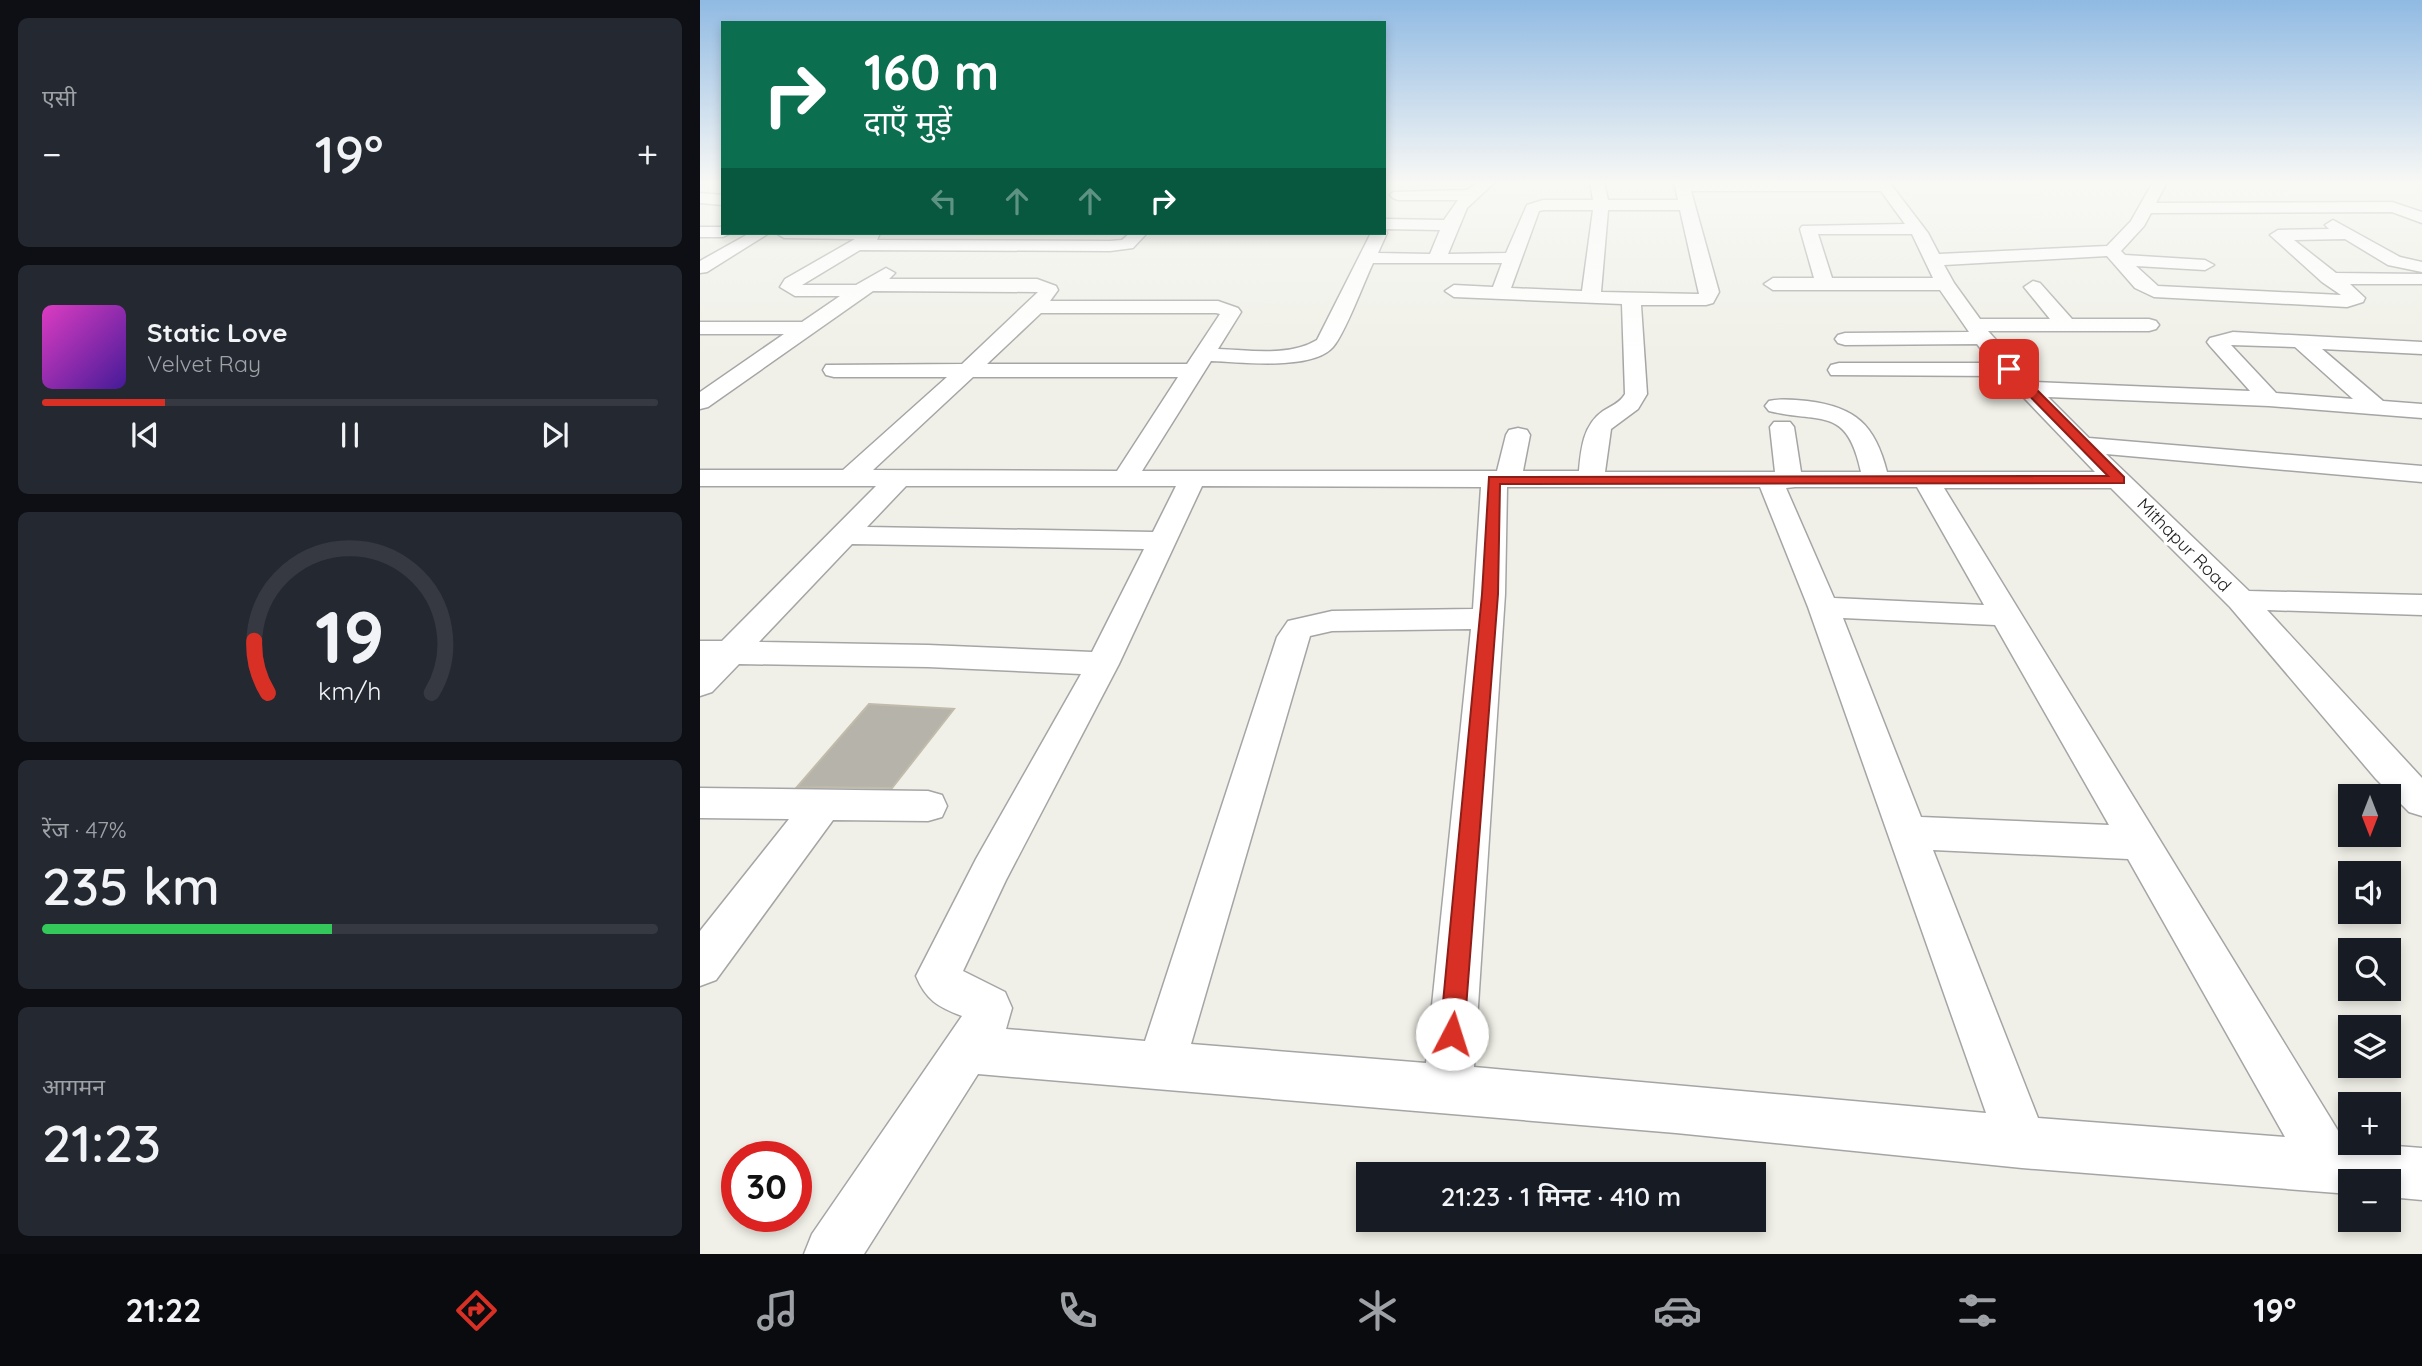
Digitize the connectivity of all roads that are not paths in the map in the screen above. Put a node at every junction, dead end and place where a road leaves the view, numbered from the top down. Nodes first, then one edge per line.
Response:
1 (748, 241) edge
2 (863, 241) edge
3 (939, 241) edge
4 (1024, 241) edge
5 (1132, 241) edge
6 (1375, 241) edge
7 (1444, 241) edge
8 (1518, 241) edge
9 (1597, 241) edge
10 (1696, 241) edge
11 (1810, 241) edge
12 (1923, 241) edge
13 (2127, 241) edge
14 (2284, 241) edge
15 (2360, 241) edge
16 (855, 245) junction
17 (930, 246) junction
18 (1017, 246) junction
19 (2117, 256) junction
20 (1366, 258) junction
21 (1510, 258) junction
22 (1437, 259) junction
23 (1934, 260) junction
24 (2205, 265) dead end
25 (2422, 267) edge
26 (700, 268) edge
27 (2328, 278) junction
28 (2422, 279) edge
29 (1773, 284) dead end
30 (1825, 284) junction
31 (1945, 285) junction
32 (2033, 287) dead end
33 (863, 288) junction
34 (2149, 290) junction
35 (1454, 291) dead end
36 (1500, 292) junction
37 (1591, 295) junction
38 (1631, 298) junction
39 (1036, 307) junction
40 (2066, 325) junction
41 (700, 328) edge
42 (807, 328) junction
43 (1978, 332) junction
44 (1845, 339) dead end
45 (2300, 341) junction
46 (2422, 348) edge
47 (1197, 363) junction
48 (2009, 369) junction
49 (834, 370) dead end
50 (967, 370) junction
51 (1839, 370) dead end
52 (710, 388) edge
53 (2029, 388) junction
54 (2269, 400) junction
55 (700, 402) edge
56 (2378, 408) junction
57 (2422, 411) edge
58 (1518, 435) dead end
59 (2082, 445) junction
60 (2422, 474) edge
61 (710, 478) edge
62 (1125, 478) junction
63 (1193, 478) junction
64 (849, 479) junction
65 (898, 479) junction
66 (1501, 480) junction
67 (1591, 480) junction
68 (1876, 480) junction
69 (1926, 480) junction
70 (2119, 480) junction
71 (1779, 481) junction
72 (700, 495) edge
73 (841, 535) junction
74 (1162, 541) junction
75 (2241, 600) junction
76 (2422, 605) edge
77 (1823, 607) junction
78 (2007, 616) junction
79 (1488, 619) junction
80 (715, 652) edge
81 (1103, 664) junction
82 (700, 684) edge
83 (2422, 801) edge
84 (700, 803) edge
85 (823, 805) junction
86 (928, 806) dead end
87 (1908, 833) junction
88 (2141, 843) junction
89 (715, 925) edge
90 (700, 965) edge
91 (968, 1050) junction
92 (1160, 1067) junction
93 (1448, 1088) junction
94 (2022, 1142) junction
95 (2330, 1165) junction
96 (2422, 1174) edge
97 (832, 1254) edge

1 - 26 street
2 - 16 street
3 - 17 street
4 - 18 street
5 - 18 street
6 - 20 street
7 - 22 street
8 - 21 street
9 - 37 street
10 - 38 street
11 - 30 street
12 - 23 street, Mithapur Road
13 - 19 street
14 - 27 street
15 - 25 street
16 - 17 street
16 - 33 street
17 - 18 street
17 - 33 street
19 - 23 street
19 - 24 street
19 - 34 street
20 - 22 street
20 - 47 street
21 - 22 street
21 - 36 street
23 - 31 street, Mithapur Road
27 - 28 street
27 - 34 street
29 - 30 street
30 - 31 street
31 - 43 street, Mithapur Road
32 - 40 street
33 - 39 street
33 - 42 street
34 - 40 street
35 - 36 street
36 - 37 street
37 - 38 street
38 - 67 street
39 - 47 street
39 - 50 street
40 - 43 street
41 - 42 street
42 - 52 street
43 - 44 street
43 - 48 street, Mithapur Road
45 - 46 street
45 - 54 street
45 - 56 street
47 - 50 street
47 - 62 street
48 - 51 street
48 - 53 street, Mithapur Road
49 - 50 street
50 - 64 street
52 - 55 street
53 - 54 street
53 - 59 street, Mithapur Road
54 - 56 street
56 - 57 street
58 - 66 street
59 - 60 street
59 - 70 street, Mithapur Road
61 - 64 street
61 - 72 street
62 - 63 street
62 - 65 street
63 - 66 street
63 - 74 street
64 - 65 street
65 - 73 street
66 - 67 street
66 - 79 street
67 - 71 street
68 - 69 street
68 - 71 street
68 - 71 street
69 - 70 street
69 - 78 street
70 - 75 street, Mithapur Road
71 - 77 street
73 - 74 street
73 - 80 street
74 - 81 street
75 - 76 street
75 - 83 street, Mithapur Road
77 - 78 street
77 - 87 street
78 - 88 street
79 - 92 street
79 - 93 street
80 - 81 street
80 - 82 street
81 - 91 street
84 - 85 street
85 - 86 street
85 - 89 street
87 - 88 street
87 - 94 street
88 - 95 street
89 - 90 street
91 - 92 street
91 - 97 street
92 - 93 street
93 - 94 street
94 - 95 street
95 - 96 street

